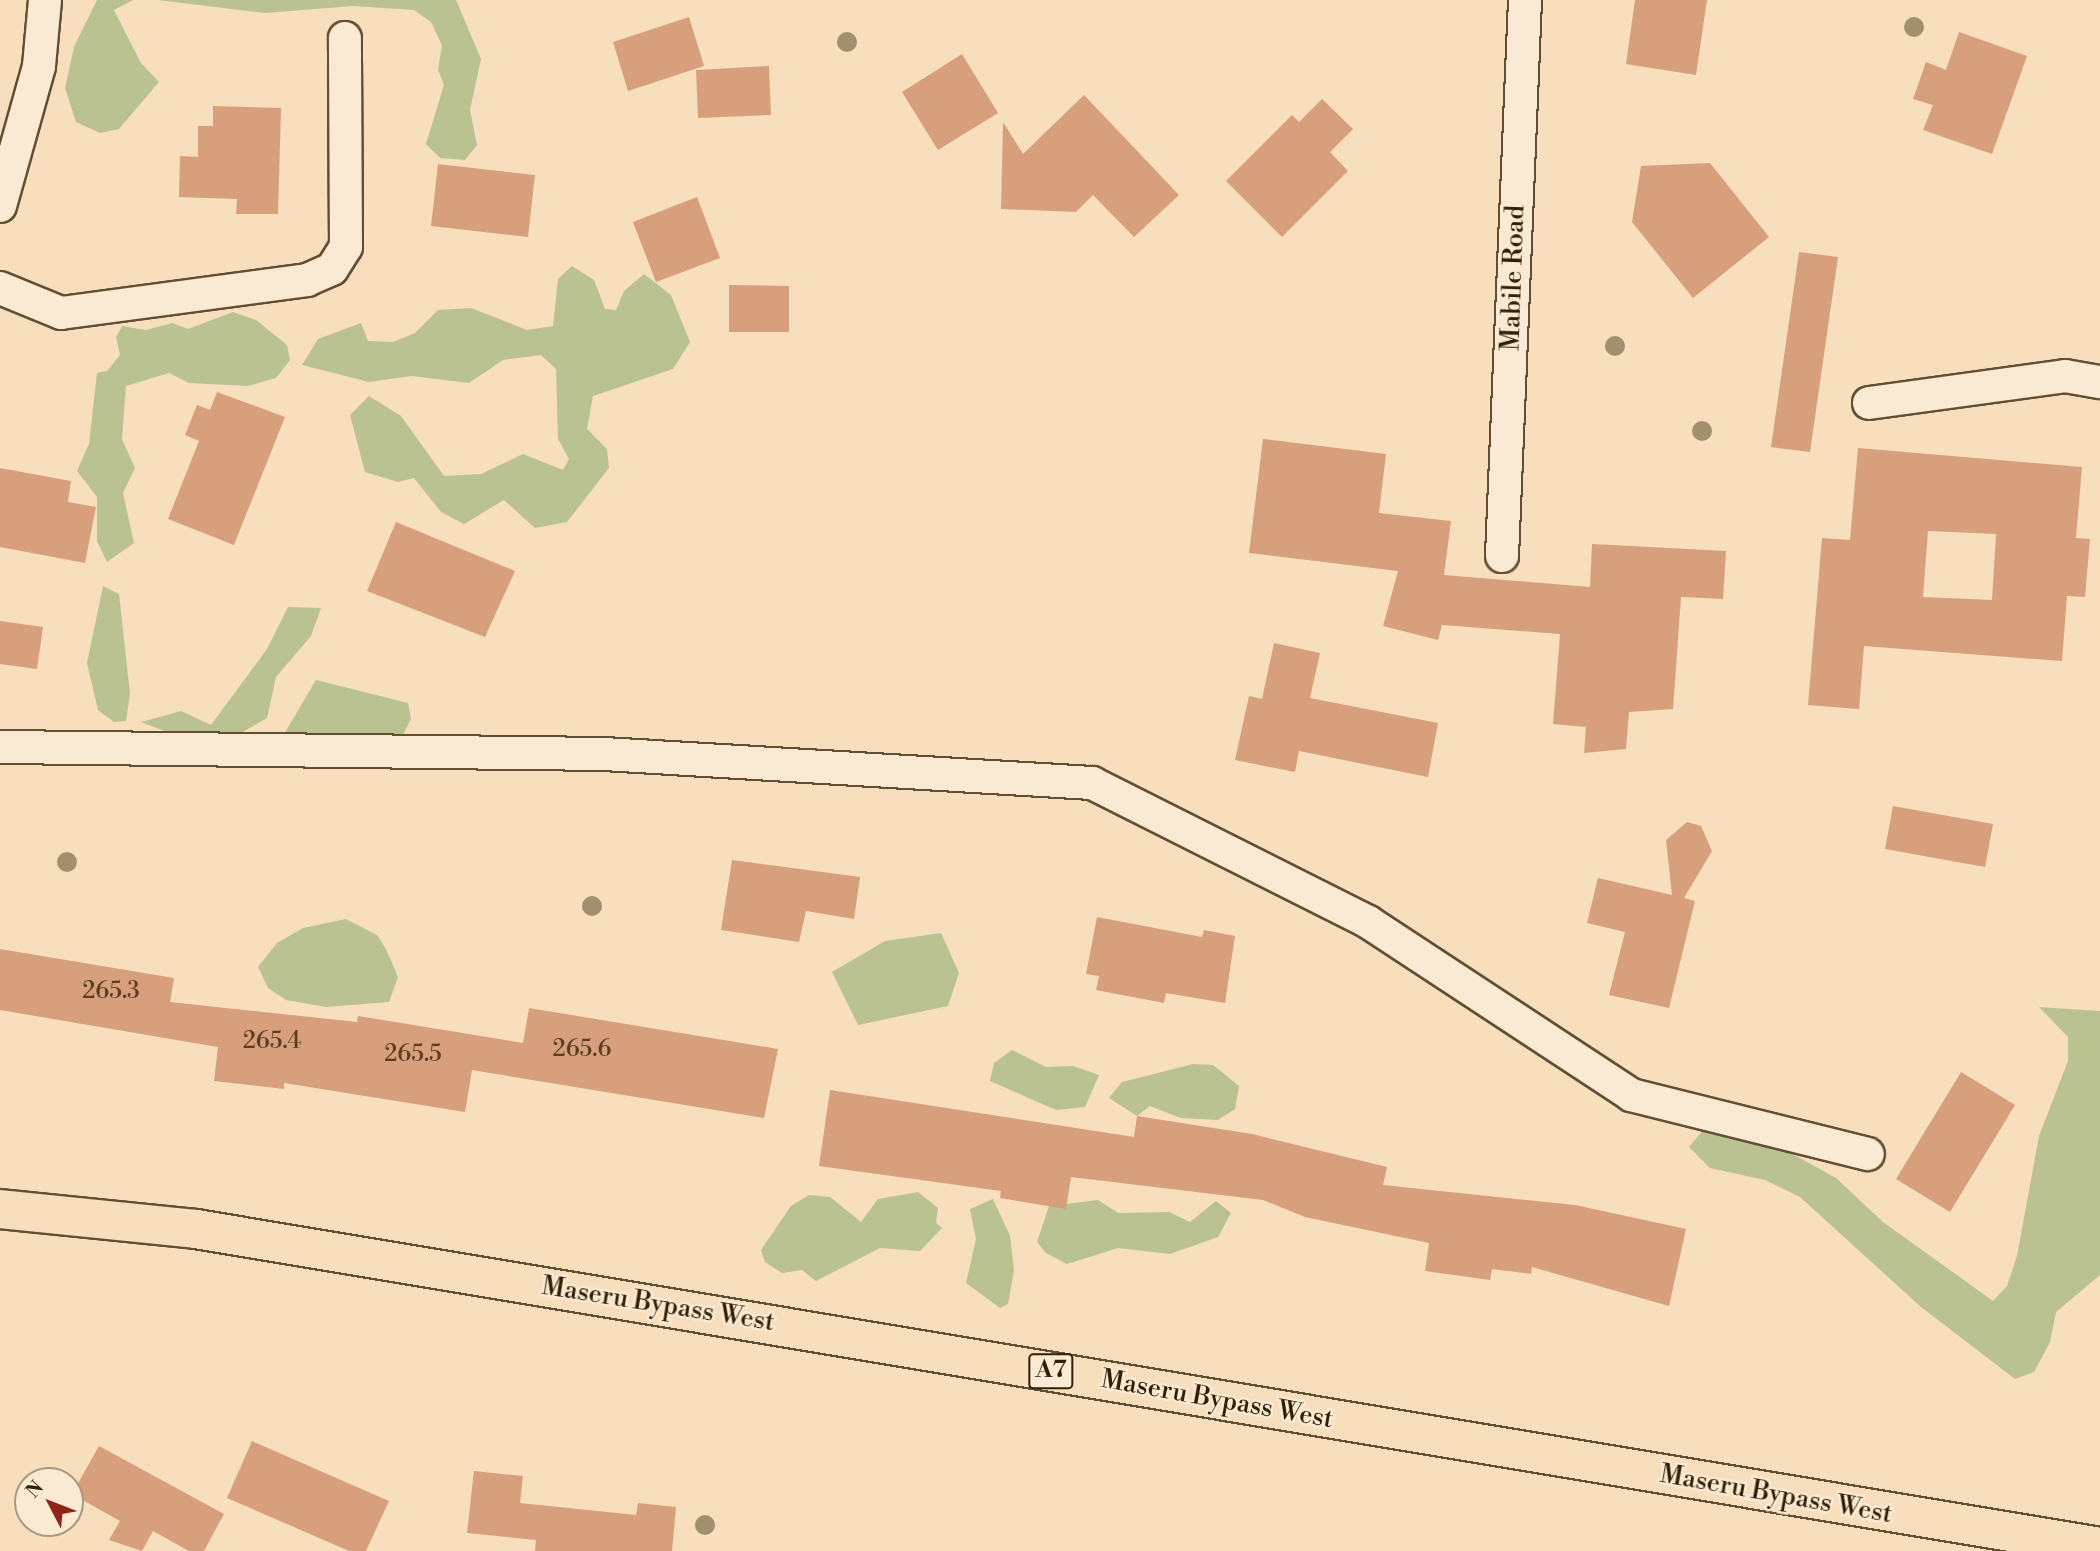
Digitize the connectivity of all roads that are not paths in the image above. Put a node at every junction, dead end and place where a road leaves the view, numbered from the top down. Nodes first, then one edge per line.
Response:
1 (45, 0) edge
2 (1525, 0) edge
3 (345, 38) dead end
4 (0, 206) edge
5 (0, 288) edge
6 (2100, 382) edge
7 (1869, 403) dead end
8 (1502, 556) dead end
9 (0, 747) edge
10 (1868, 1154) dead end
11 (0, 1209) edge
12 (2100, 1547) edge

1 - 4 street
2 - 8 street, Mabile Road
3 - 5 street
6 - 7 street
9 - 10 street
11 - 12 main road, Maseru Bypass West / A7

